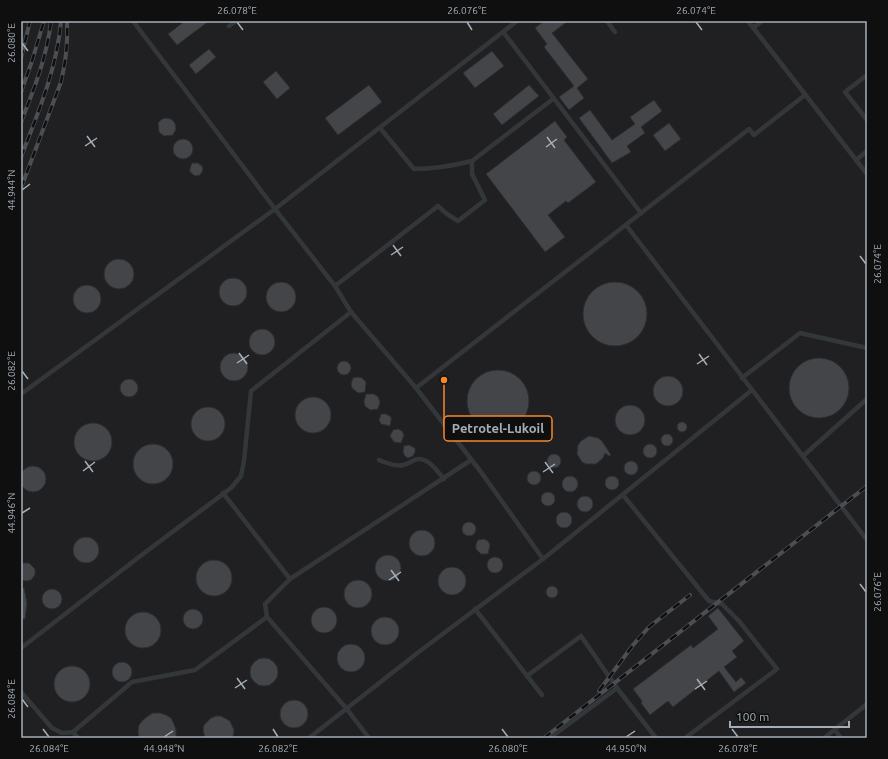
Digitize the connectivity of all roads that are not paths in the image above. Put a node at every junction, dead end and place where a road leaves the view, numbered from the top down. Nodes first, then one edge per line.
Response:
1 (133, 21) edge
2 (236, 21) edge
3 (517, 21) edge
4 (606, 21) edge
5 (748, 21) edge
6 (762, 21) edge
7 (229, 26) dead end
8 (753, 28) junction
9 (615, 32) dead end
10 (504, 33) junction
11 (867, 75) edge
12 (805, 95) junction
13 (553, 99) junction
14 (867, 120) edge
15 (380, 128) junction
16 (867, 151) edge
17 (856, 160) junction
18 (472, 161) junction
19 (867, 174) edge
20 (275, 209) junction
21 (641, 213) junction
22 (626, 225) junction
23 (335, 286) junction
24 (351, 312) junction
25 (867, 348) edge
26 (742, 378) junction
27 (416, 388) junction
28 (752, 390) junction
29 (21, 394) edge
30 (867, 399) edge
31 (802, 456) junction
32 (379, 460) dead end
33 (470, 460) junction
34 (444, 479) junction
35 (223, 493) junction
36 (623, 495) junction
37 (867, 540) edge
38 (543, 559) junction
39 (290, 579) junction
40 (475, 609) junction
41 (267, 617) junction
42 (21, 648) edge
43 (527, 676) junction
44 (617, 688) junction
45 (21, 692) edge
46 (542, 695) dead end
47 (867, 704) edge
48 (346, 708) junction
49 (835, 730) junction
50 (73, 732) junction
51 (78, 738) edge
52 (308, 738) edge
53 (369, 738) edge
54 (550, 738) edge
55 (656, 738) edge
56 (685, 738) edge
57 (824, 738) edge
58 (841, 738) edge

1 - 20 lane
2 - 7 lane
3 - 10 lane
4 - 9 lane
5 - 8 lane
6 - 8 lane
8 - 12 lane
10 - 13 lane
10 - 15 lane
11 - 14 lane
12 - 17 lane
12 - 21 lane
13 - 18 lane
13 - 21 lane
15 - 18 lane
15 - 20 lane
16 - 17 lane
17 - 19 lane
18 - 23 lane
20 - 23 lane
20 - 29 lane
21 - 22 lane
22 - 26 lane
22 - 27 lane
23 - 24 lane
24 - 27 lane
24 - 35 lane
25 - 26 lane
26 - 28 lane
27 - 33 lane
28 - 31 lane
28 - 36 lane
30 - 31 lane
31 - 37 lane
32 - 34 lane
33 - 34 lane
33 - 38 lane
34 - 39 lane
35 - 39 lane
35 - 42 lane
36 - 38 lane
36 - 56 lane
38 - 40 lane
39 - 41 lane
40 - 43 lane
40 - 48 lane
41 - 48 lane
41 - 50 lane
43 - 44 lane
43 - 46 lane
44 - 54 lane
44 - 55 lane
45 - 50 lane
47 - 49 lane
48 - 52 lane
48 - 53 lane
49 - 57 lane
49 - 58 lane
50 - 51 lane

